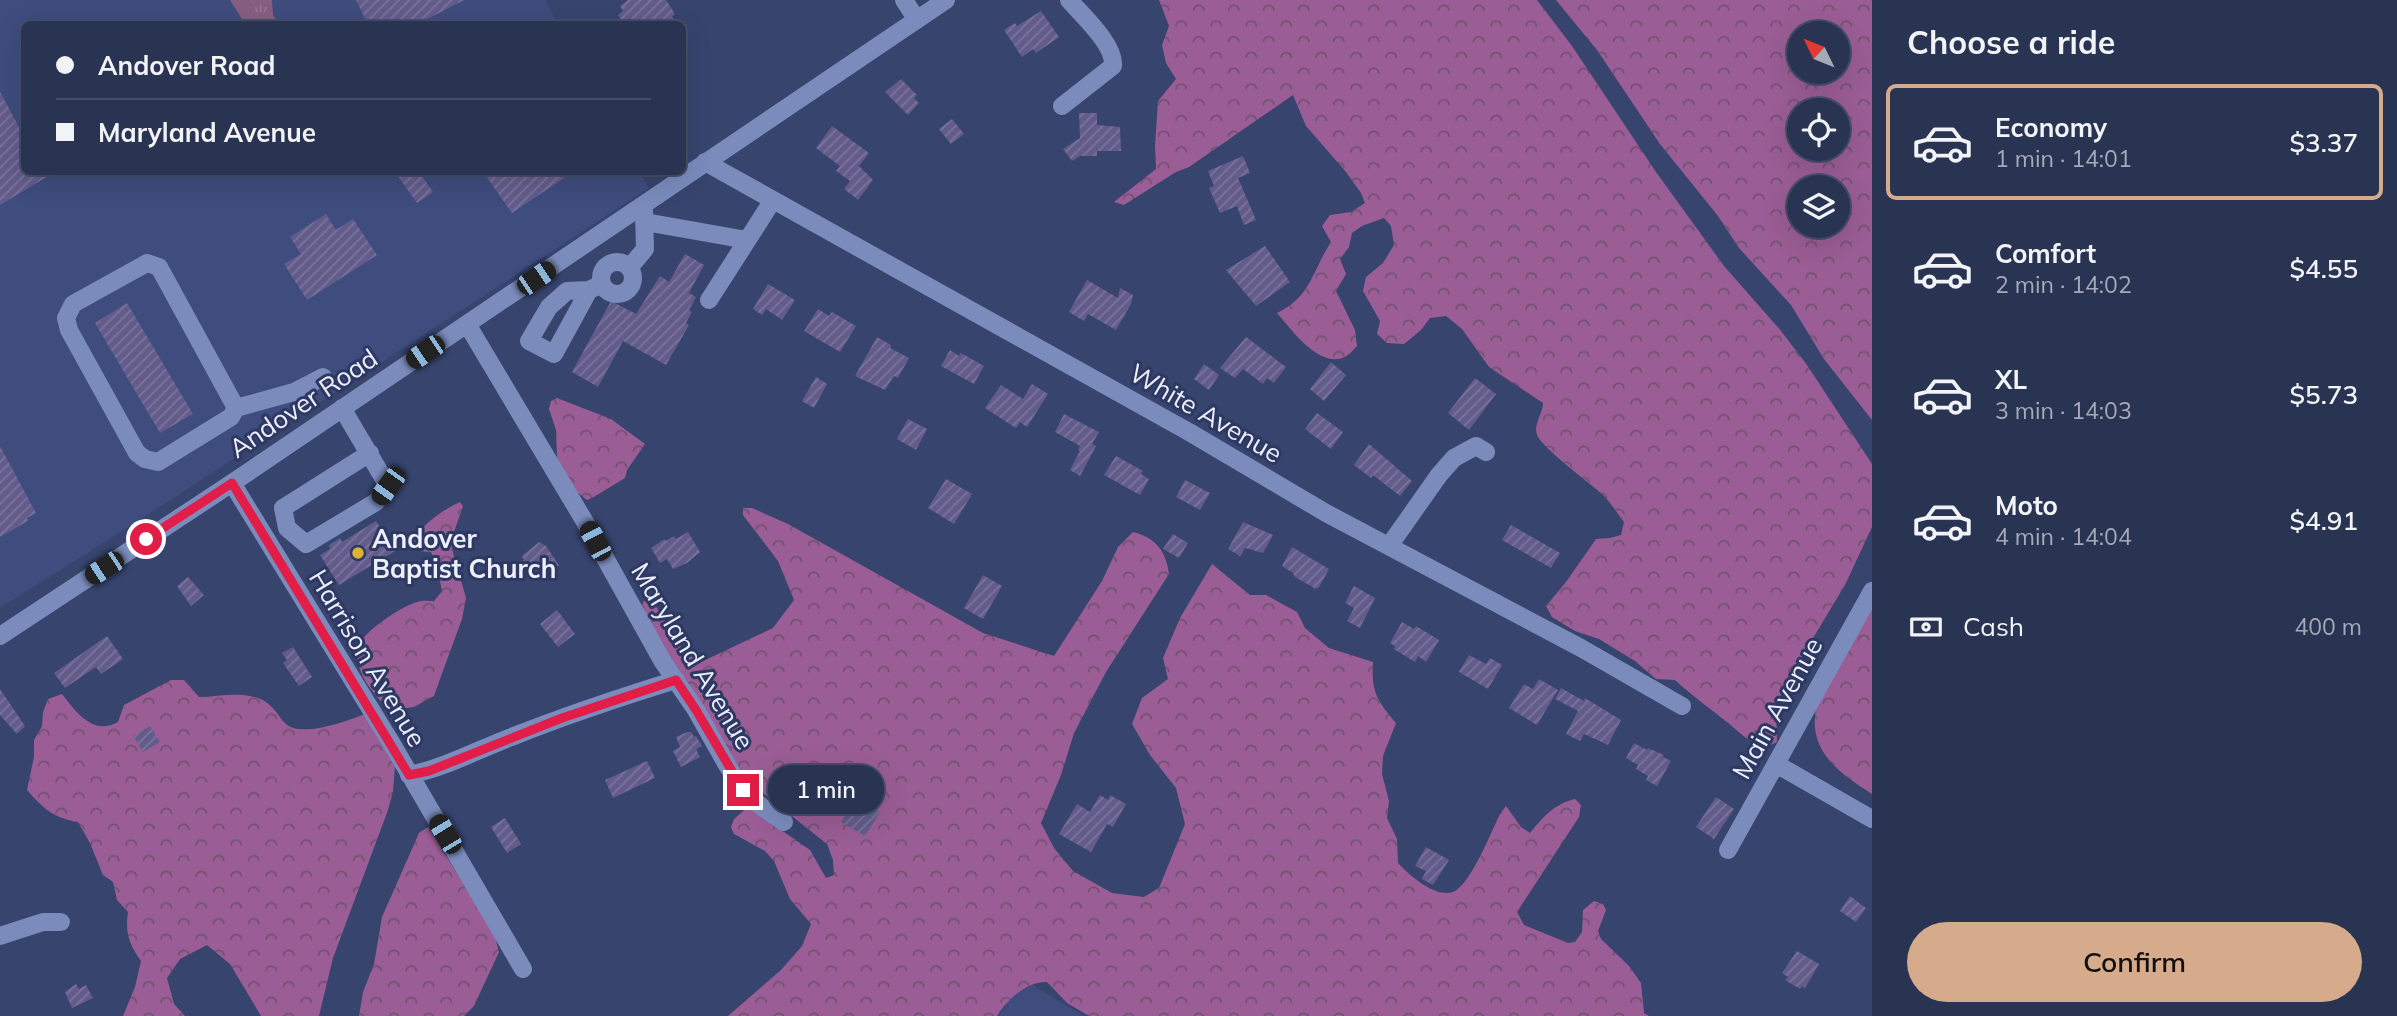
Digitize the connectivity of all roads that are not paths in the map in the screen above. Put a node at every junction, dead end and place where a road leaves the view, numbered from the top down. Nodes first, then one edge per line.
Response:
1 (904, 0) edge
2 (946, 0) edge
3 (1069, 0) edge
4 (917, 20) junction
5 (1062, 106) dead end
6 (705, 162) junction
7 (773, 200) junction
8 (644, 213) junction
9 (747, 240) junction
10 (596, 287) junction
11 (709, 300) dead end
12 (549, 307) junction
13 (572, 322) junction
14 (467, 324) junction
15 (323, 377) dead end
16 (236, 408) junction
17 (342, 408) junction
18 (1486, 452) dead end
19 (370, 453) junction
20 (232, 483) junction
21 (1389, 546) junction
22 (1872, 591) edge
23 (0, 636) edge
24 (676, 680) junction
25 (1682, 706) dead end
26 (1776, 764) junction
27 (409, 775) junction
28 (1872, 819) edge
29 (784, 822) dead end
30 (1728, 850) dead end
31 (61, 922) dead end
32 (0, 936) edge
33 (523, 969) dead end

1 - 4 street
2 - 4 street, Andover Road
3 - 5 street
4 - 6 street, Andover Road
6 - 7 street, White Avenue
6 - 8 street, Andover Road
7 - 9 street
7 - 21 street, White Avenue
8 - 9 street
8 - 10 street
8 - 14 street, Andover Road
9 - 11 street
10 - 12 street
10 - 13 street
12 - 13 street
12 - 13 street
14 - 17 street, Andover Road
14 - 24 street, Maryland Avenue
15 - 16 street
16 - 16 street
17 - 19 street
17 - 20 street, Andover Road
18 - 21 street
19 - 19 street
20 - 23 street, Andover Road
20 - 27 street, Harrison Avenue
21 - 25 street, White Avenue
22 - 26 street, Main Avenue
24 - 27 street
24 - 29 street, Maryland Avenue
26 - 28 street
26 - 30 street, Main Avenue
27 - 33 street, Harrison Avenue
31 - 32 street

